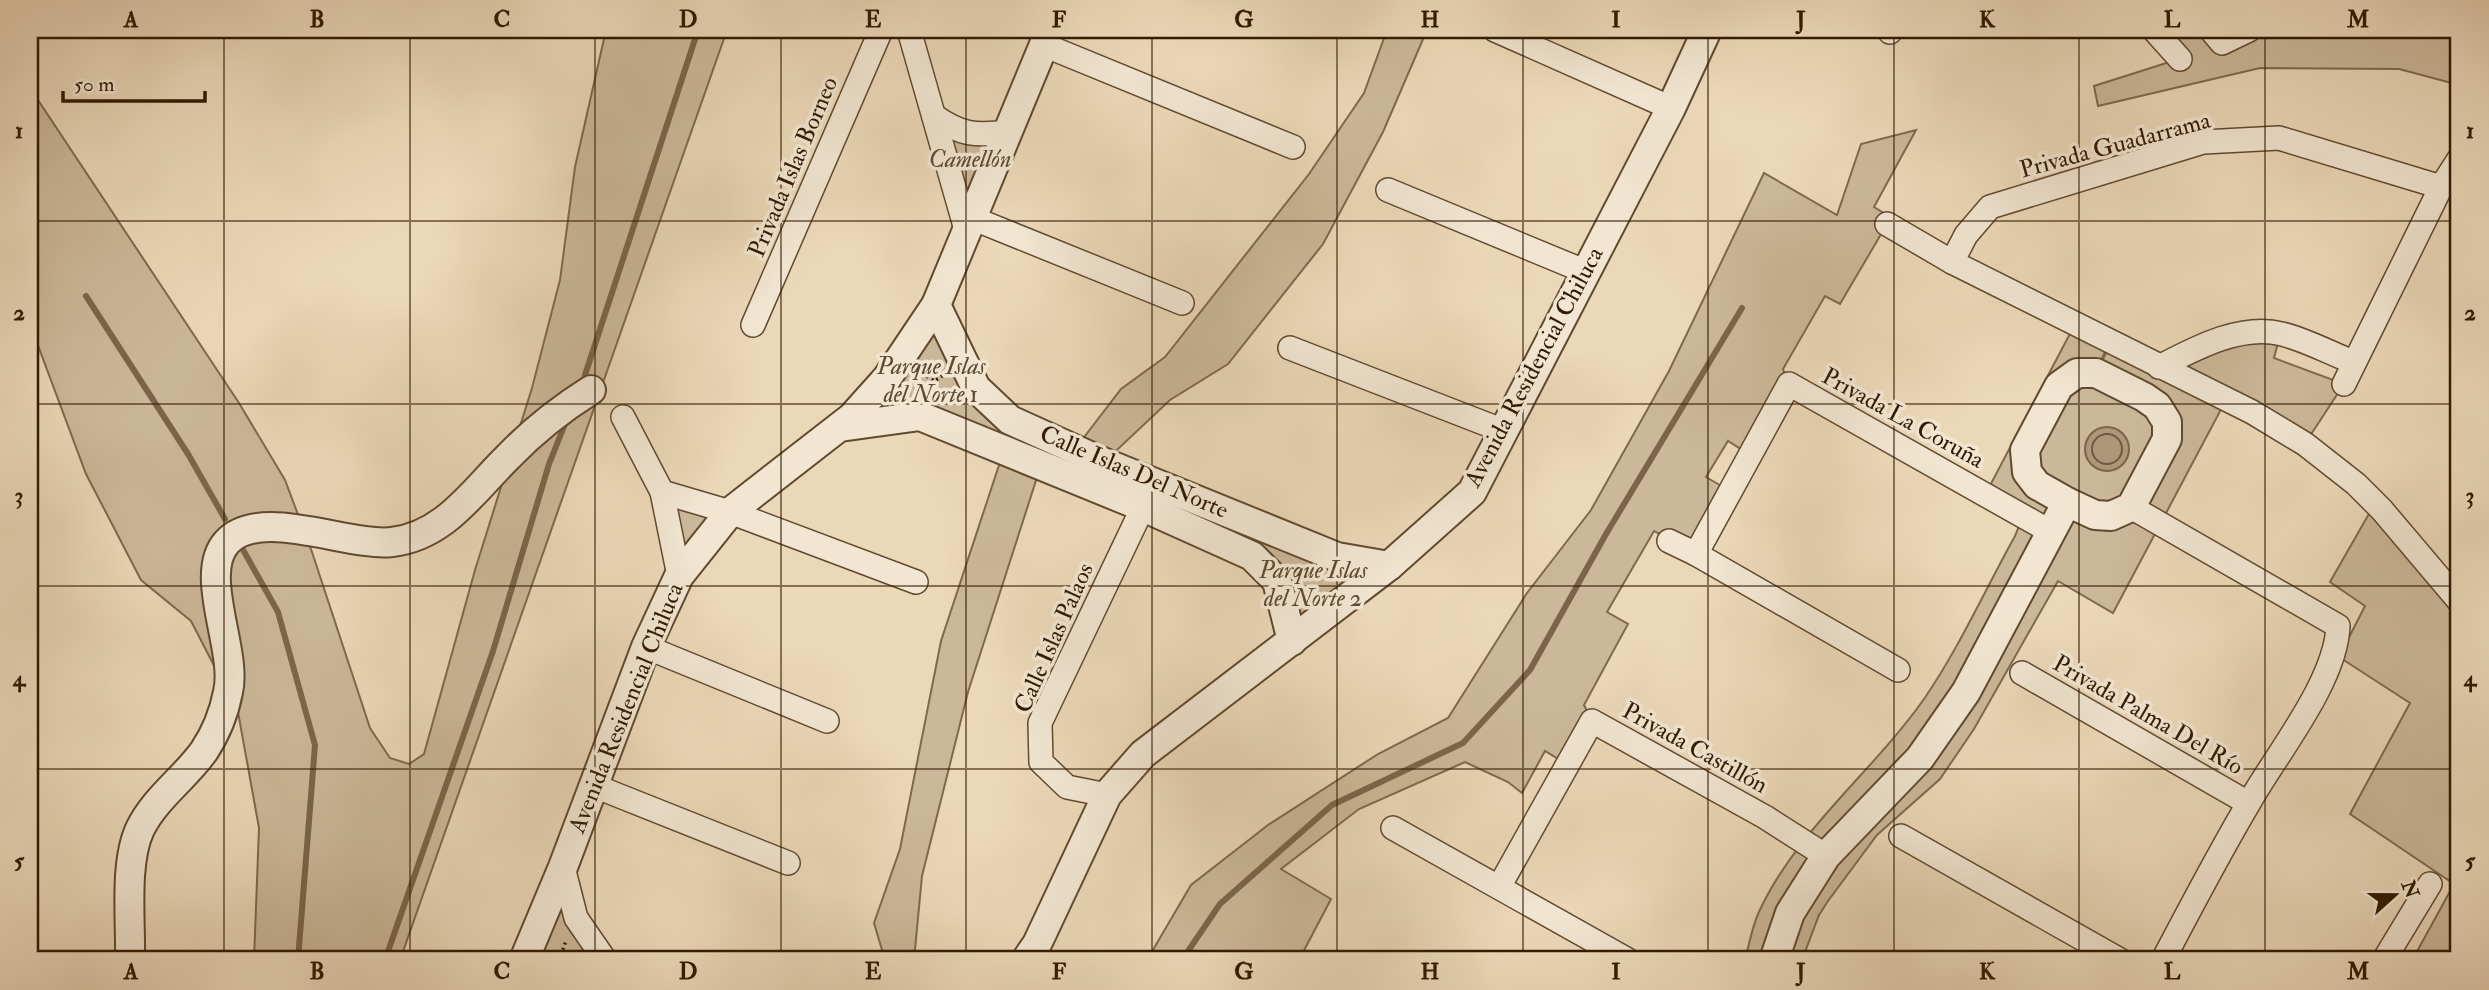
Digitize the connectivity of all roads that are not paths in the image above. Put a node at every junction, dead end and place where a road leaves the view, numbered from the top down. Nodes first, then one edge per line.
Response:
1 (881, 30) edge
2 (909, 30) edge
3 (1494, 30) edge
4 (1707, 30) edge
5 (2154, 30) edge
6 (2211, 30) edge
7 (2249, 30) edge
8 (1047, 37) edge
9 (2180, 59) dead end
10 (1671, 108) junction
11 (934, 116) junction
12 (1008, 132) junction
13 (1293, 147) dead end
14 (2459, 159) edge
15 (2441, 187) junction
16 (1388, 190) dead end
17 (1887, 224) dead end
18 (970, 226) junction
19 (1952, 262) junction
20 (1584, 271) junction
21 (1182, 303) dead end
22 (936, 305) junction
23 (753, 325) dead end
24 (2110, 342) junction
25 (1290, 348) dead end
26 (2353, 362) junction
27 (2159, 367) junction
28 (2096, 373) junction
29 (2344, 384) dead end
30 (591, 390) dead end
31 (2144, 397) junction
32 (623, 417) dead end
33 (840, 427) junction
34 (1504, 431) junction
35 (662, 492) junction
36 (2067, 502) junction
37 (1143, 507) junction
38 (2131, 507) junction
39 (730, 512) junction
40 (2051, 532) junction
41 (1669, 541) dead end
42 (1696, 554) junction
43 (1389, 566) junction
44 (678, 576) junction
45 (916, 582) dead end
46 (2457, 593) edge
47 (1292, 641) junction
48 (646, 647) junction
49 (1898, 670) dead end
50 (2022, 673) dead end
51 (827, 721) dead end
52 (592, 785) junction
53 (1107, 795) junction
54 (2248, 803) junction
55 (1393, 828) dead end
56 (1900, 836) dead end
57 (1826, 856) junction
58 (788, 863) dead end
59 (564, 867) junction
60 (2430, 884) dead end
61 (1499, 887) junction
62 (131, 960) edge
63 (524, 960) edge
64 (605, 960) edge
65 (1026, 960) edge
66 (1628, 960) edge
67 (1774, 960) edge
68 (2120, 960) edge
69 (2162, 960) edge
70 (2384, 960) edge

1 - 23 street, Privada Islas Borneo
2 - 11 street
3 - 10 street
4 - 10 street, Avenida Residencial Chiluca
5 - 9 street
6 - 7 street
8 - 12 street, Avenida Residencial Chiluca
8 - 13 street
10 - 20 street, Avenida Residencial Chiluca
11 - 12 street
11 - 18 street
12 - 18 street, Avenida Residencial Chiluca
14 - 15 street
15 - 19 street, Privada Guadarrama
15 - 26 street
16 - 20 street
17 - 19 street
18 - 21 street
18 - 22 street, Avenida Residencial Chiluca
19 - 24 street
20 - 34 street, Avenida Residencial Chiluca
22 - 33 street, Avenida Residencial Chiluca
22 - 43 street, Calle Islas Del Norte
24 - 27 street
24 - 28 street
25 - 34 street
26 - 27 street
26 - 29 street
27 - 31 street
27 - 46 street
28 - 31 street
28 - 36 street
30 - 62 street
31 - 38 street
32 - 35 street
33 - 37 street, Calle Islas Del Norte
33 - 39 street, Avenida Residencial Chiluca
34 - 43 street, Avenida Residencial Chiluca
35 - 39 street
35 - 44 street
36 - 38 street
36 - 40 street
37 - 47 street, Calle Islas Del Norte
37 - 53 street, Calle Islas Palaos
38 - 54 street, Privada Palma Del Río
39 - 44 street, Avenida Residencial Chiluca
39 - 45 street
40 - 42 street, Privada La Coruña
40 - 57 street
41 - 42 street
42 - 49 street
43 - 47 street, Avenida Residencial Chiluca
44 - 48 street, Avenida Residencial Chiluca
47 - 53 street, Avenida Residencial Chiluca
48 - 51 street
48 - 52 street, Avenida Residencial Chiluca
50 - 54 street, Privada Palma Del Río
52 - 58 street
52 - 59 street, Avenida Residencial Chiluca
53 - 65 street, Avenida Residencial Chiluca
54 - 69 street, Privada Palma Del Río
55 - 61 street
56 - 68 street
57 - 61 street, Privada Castillón
57 - 67 street
59 - 63 street, Avenida Residencial Chiluca
59 - 64 street
60 - 70 street
61 - 66 street

